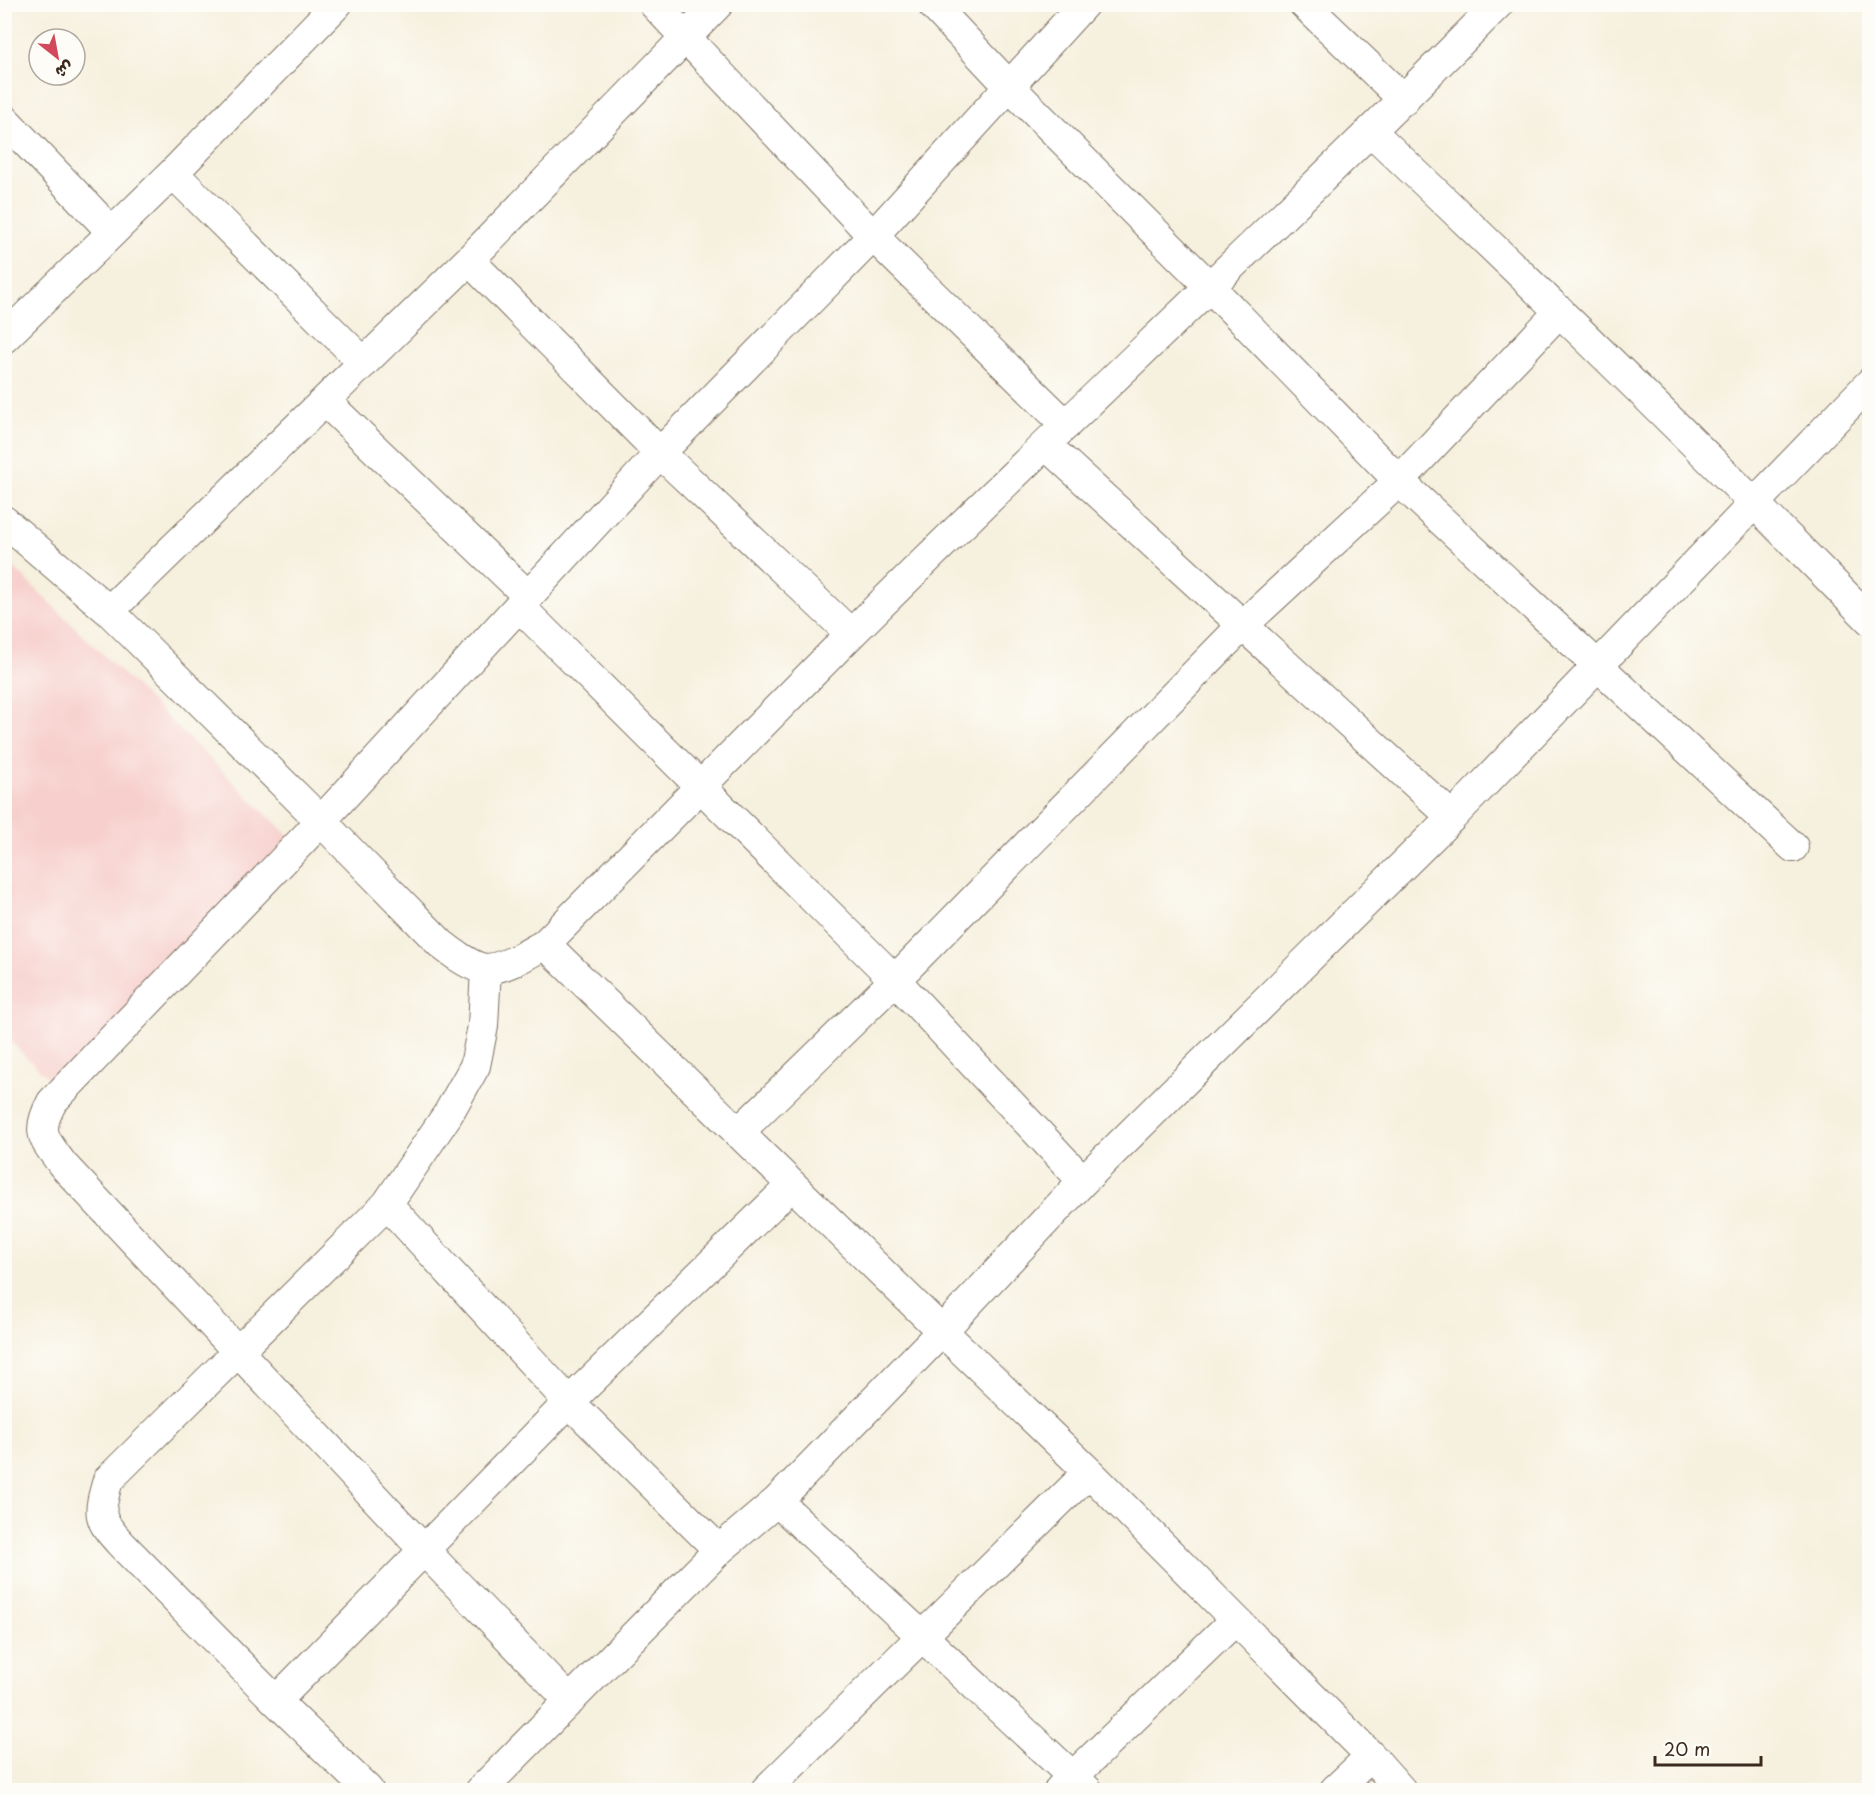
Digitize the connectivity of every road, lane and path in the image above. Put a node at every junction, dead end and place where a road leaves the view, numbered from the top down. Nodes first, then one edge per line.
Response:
1 (337, 4) edge
2 (654, 4) edge
3 (718, 4) edge
4 (932, 4) edge
5 (1084, 4) edge
6 (1304, 4) edge
7 (1498, 4) edge
8 (687, 37) junction
9 (1010, 87) junction
10 (1404, 100) junction
11 (4, 119) edge
12 (1372, 132) junction
13 (173, 173) junction
14 (112, 232) junction
15 (873, 236) junction
16 (469, 260) junction
17 (1209, 286) junction
18 (1560, 311) junction
19 (4, 338) edge
20 (364, 363) junction
21 (1869, 383) edge
22 (325, 401) junction
23 (1056, 435) junction
24 (660, 453) junction
25 (1399, 481) junction
26 (1755, 503) junction
27 (4, 521) edge
28 (523, 601) junction
29 (109, 611) junction
30 (1869, 620) edge
31 (1242, 626) junction
32 (851, 634) junction
33 (1598, 666) junction
34 (702, 787) junction
35 (1452, 817) junction
36 (321, 821) junction
37 (1793, 847) dead end
38 (545, 944) junction
39 (486, 969) junction
40 (895, 980) junction
41 (738, 1133) junction
42 (1083, 1182) junction
43 (792, 1185) junction
44 (387, 1204) junction
45 (942, 1331) junction
46 (238, 1351) junction
47 (569, 1402) junction
48 (1089, 1472) junction
49 (777, 1501) junction
50 (424, 1550) junction
51 (719, 1550) junction
52 (1234, 1620) junction
53 (923, 1637) junction
54 (276, 1701) junction
55 (570, 1701) junction
56 (1371, 1756) junction
57 (1073, 1786) edge
58 (368, 1791) edge
59 (481, 1791) edge
60 (766, 1791) edge
61 (1335, 1791) edge
62 (1401, 1791) edge

1 - 13 street
2 - 8 street
3 - 8 street
4 - 9 street
5 - 9 street
6 - 10 street
7 - 10 street
8 - 15 street
8 - 16 street
9 - 15 street
9 - 17 street
10 - 12 street
11 - 14 street
12 - 17 street
12 - 18 street
13 - 14 street
13 - 20 street
14 - 19 street
15 - 23 street
15 - 24 street
16 - 20 street
16 - 24 street
17 - 23 street
17 - 25 street
18 - 25 street
18 - 26 street
20 - 22 street
21 - 26 street
22 - 28 street
22 - 29 street
23 - 31 street
23 - 32 street
24 - 28 street
24 - 32 street
25 - 31 street
25 - 33 street
26 - 30 street
26 - 33 street
27 - 29 street
28 - 34 street
28 - 36 street
29 - 36 street
31 - 35 street
31 - 40 street
32 - 34 street
33 - 35 street
33 - 37 street
34 - 38 street
34 - 40 street
35 - 42 street
36 - 39 street
36 - 46 street
38 - 39 street
38 - 41 street
39 - 44 street
40 - 41 street
40 - 42 street
41 - 43 street
42 - 45 street
43 - 45 street
43 - 47 street
44 - 46 street
44 - 47 street
45 - 48 street
45 - 49 street
46 - 50 street
46 - 54 street
47 - 50 street
47 - 51 street
48 - 52 street
48 - 53 street
49 - 51 street
49 - 53 street
50 - 54 street
50 - 55 street
51 - 55 street
52 - 56 street
52 - 57 street
53 - 57 street
53 - 60 street
54 - 58 street
55 - 59 street
56 - 61 street
56 - 62 street

